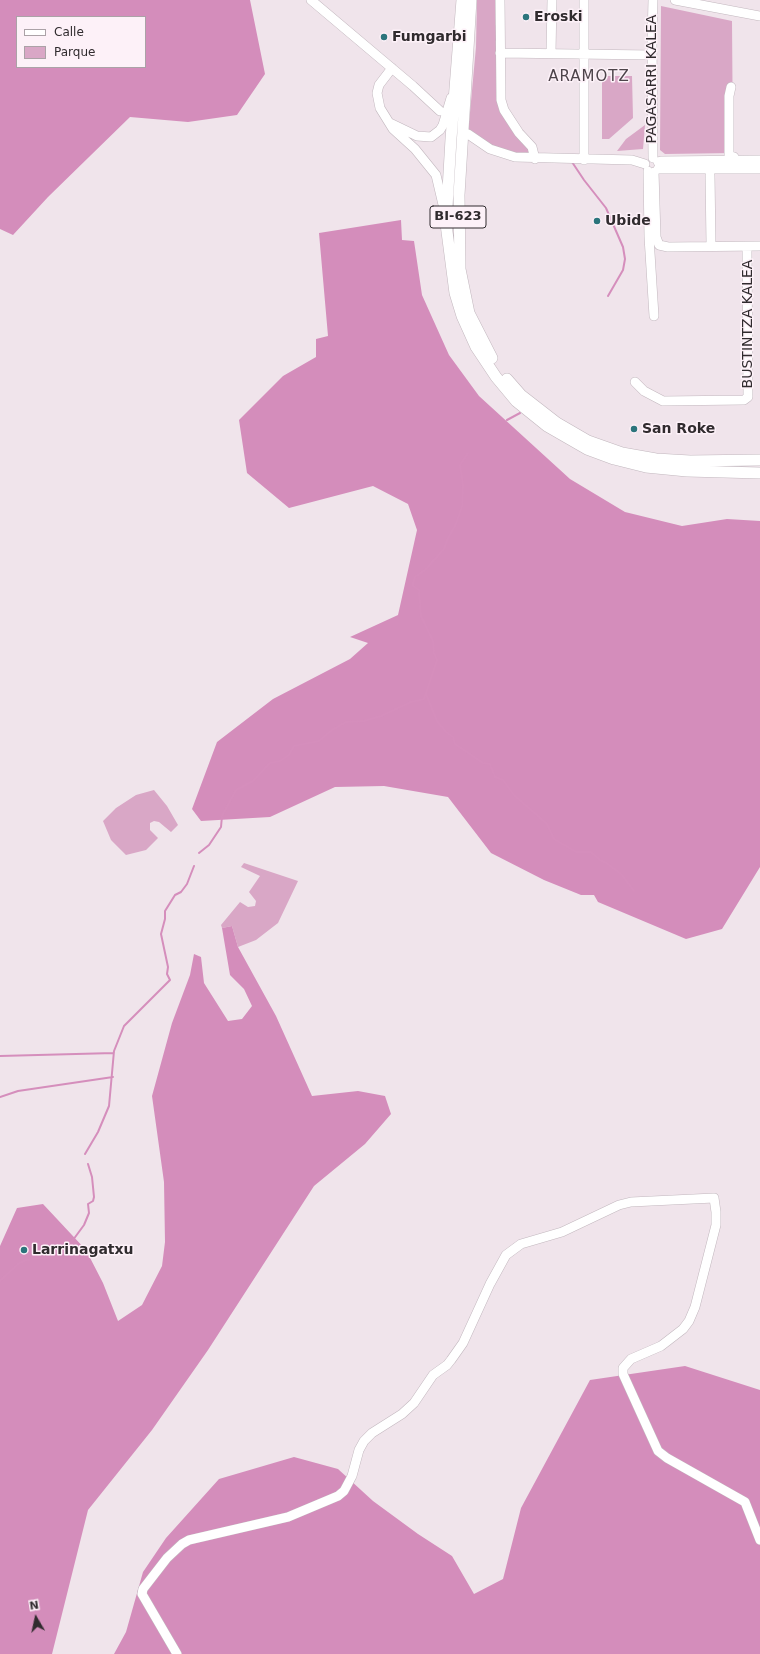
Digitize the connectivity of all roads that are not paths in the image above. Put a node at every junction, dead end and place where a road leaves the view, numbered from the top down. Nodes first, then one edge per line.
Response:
1 (311, 0) edge
2 (462, 0) edge
3 (471, 0) edge
4 (500, 0) edge
5 (552, 0) edge
6 (584, 0) edge
7 (654, 0) edge
8 (675, 0) edge
9 (760, 16) edge
10 (500, 53) junction
11 (551, 53) junction
12 (584, 54) junction
13 (652, 55) junction
14 (392, 68) junction
15 (456, 78) junction
16 (731, 87) dead end
17 (440, 111) dead end
18 (390, 123) junction
19 (468, 134) dead end
20 (734, 156) dead end
21 (535, 159) junction
22 (584, 160) junction
23 (760, 160) edge
24 (653, 166) junction
25 (760, 169) edge
26 (710, 175) dead end
27 (446, 224) junction
28 (653, 242) junction
29 (711, 244) dead end
30 (760, 246) edge
31 (747, 251) junction
32 (760, 251) edge
33 (654, 316) dead end
34 (635, 382) dead end
35 (535, 411) junction
36 (552, 425) junction
37 (760, 460) edge
38 (760, 473) edge
39 (760, 1540) edge
40 (177, 1654) edge

1 - 14 street
2 - 15 main road, BI-623
3 - 35 main road, BI-623
4 - 10 street
5 - 11 street
6 - 12 street
7 - 13 street, PAGASARRI KALEA
8 - 9 street
10 - 11 street
10 - 21 street
11 - 12 street
12 - 13 street
12 - 22 street
13 - 24 street, PAGASARRI KALEA
14 - 17 street
14 - 18 street
15 - 18 street
15 - 27 main road, BI-623
16 - 20 street
18 - 27 street
19 - 21 street
21 - 22 street
22 - 24 street
23 - 24 street
24 - 25 street
24 - 28 street, PAGASARRI KALEA
26 - 29 street
27 - 35 main road, BI-623
28 - 30 street
28 - 31 street
28 - 33 street, PAGASARRI KALEA
31 - 32 street
31 - 34 street, BUSTINTZA KALEA
35 - 36 main road, BI-623
36 - 37 main road, BI-623
36 - 38 main road, BI-623
39 - 40 street

